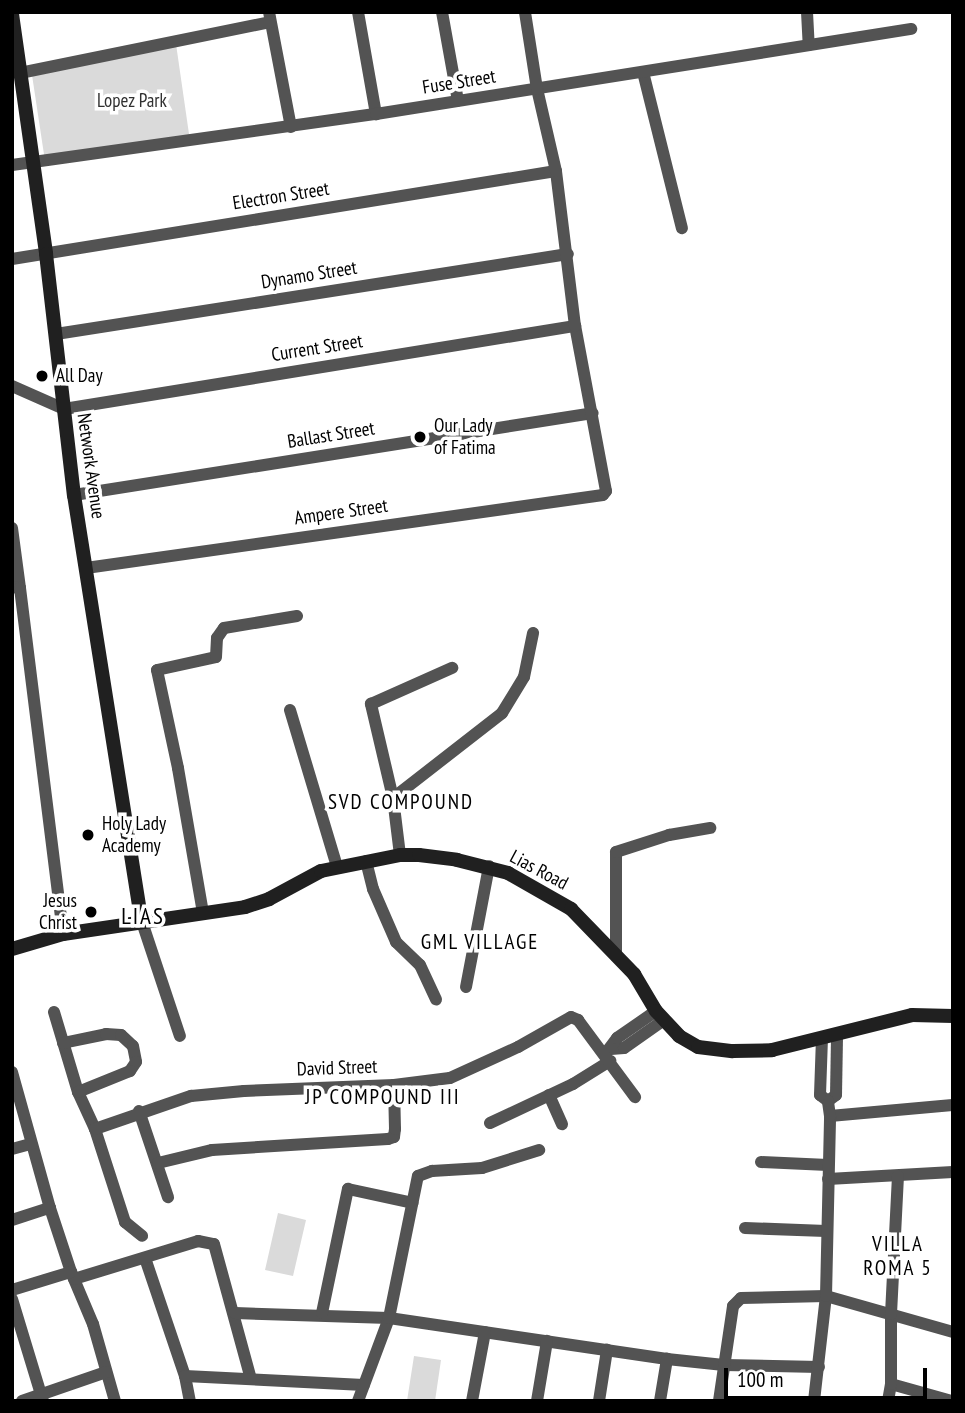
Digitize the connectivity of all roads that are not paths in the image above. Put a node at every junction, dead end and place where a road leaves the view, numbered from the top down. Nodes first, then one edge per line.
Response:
1 (358, 12) edge
2 (442, 12) edge
3 (525, 12) edge
4 (807, 12) edge
5 (12, 14) edge
6 (269, 17) edge
7 (911, 29) dead end
8 (809, 45) junction
9 (643, 72) junction
10 (20, 73) junction
11 (537, 89) junction
12 (457, 101) junction
13 (376, 114) junction
14 (290, 127) junction
15 (33, 163) junction
16 (12, 165) edge
17 (556, 171) junction
18 (682, 228) dead end
19 (46, 254) junction
20 (568, 254) junction
21 (12, 259) edge
22 (575, 326) junction
23 (56, 334) junction
24 (12, 386) edge
25 (64, 409) junction
26 (593, 413) junction
27 (74, 495) junction
28 (12, 528) edge
29 (86, 568) junction
30 (16, 588) edge
31 (297, 616) dead end
32 (533, 633) dead end
33 (452, 667) dead end
34 (290, 710) dead end
35 (393, 798) junction
36 (710, 828) dead end
37 (400, 855) junction
38 (366, 861) junction
39 (489, 866) junction
40 (337, 867) junction
41 (203, 913) junction
42 (142, 922) junction
43 (63, 934) junction
44 (12, 949) edge
45 (616, 956) junction
46 (466, 987) dead end
47 (436, 1000) dead end
48 (54, 1012) dead end
49 (660, 1015) junction
50 (953, 1016) edge
51 (837, 1035) junction
52 (180, 1036) dead end
53 (822, 1038) junction
54 (63, 1043) junction
55 (608, 1055) junction
56 (13, 1080) edge
57 (394, 1085) junction
58 (78, 1092) junction
59 (548, 1096) junction
60 (635, 1097) dead end
61 (828, 1101) junction
62 (953, 1105) edge
63 (139, 1111) junction
64 (830, 1116) junction
65 (490, 1123) dead end
66 (562, 1124) dead end
67 (95, 1129) junction
68 (31, 1144) junction
69 (12, 1149) edge
70 (539, 1150) dead end
71 (761, 1162) dead end
72 (158, 1163) junction
73 (828, 1165) junction
74 (953, 1172) edge
75 (898, 1176) junction
76 (828, 1179) junction
77 (168, 1197) dead end
78 (413, 1202) junction
79 (50, 1208) junction
80 (12, 1220) edge
81 (745, 1228) dead end
82 (826, 1231) junction
83 (142, 1236) dead end
84 (145, 1258) junction
85 (72, 1276) junction
86 (12, 1290) edge
87 (826, 1296) junction
88 (12, 1299) edge
89 (235, 1313) junction
90 (322, 1313) junction
91 (891, 1314) junction
92 (389, 1318) junction
93 (485, 1332) junction
94 (953, 1332) edge
95 (547, 1341) junction
96 (607, 1350) junction
97 (667, 1359) junction
98 (724, 1365) junction
99 (819, 1367) junction
100 (106, 1372) junction
101 (185, 1376) junction
102 (251, 1379) junction
103 (891, 1384) junction
104 (364, 1385) junction
105 (42, 1397) edge
106 (22, 1401) edge
107 (115, 1401) edge
108 (190, 1401) edge
109 (358, 1401) edge
110 (472, 1401) edge
111 (537, 1401) edge
112 (599, 1401) edge
113 (660, 1401) edge
114 (719, 1401) edge
115 (814, 1401) edge
116 (888, 1401) edge
117 (952, 1401) edge

1 - 13 street
2 - 12 street
3 - 11 street
4 - 8 street
5 - 10 main road, Network Avenue
6 - 10 street
6 - 14 street
7 - 8 street, Fuse Street
8 - 9 street, Fuse Street
9 - 11 street, Fuse Street
9 - 18 street
10 - 15 main road, Network Avenue
11 - 12 street, Fuse Street
11 - 17 street
12 - 13 street, Fuse Street
13 - 14 street, Fuse Street
14 - 15 street, Fuse Street
15 - 16 street, Fuse Street
15 - 19 main road, Network Avenue
17 - 19 street, Electron Street
17 - 20 street
19 - 21 street, Electron Street
19 - 23 main road, Network Avenue
20 - 22 street
20 - 23 street, Dynamo Street
22 - 25 street, Current Street
22 - 26 street
23 - 25 main road, Network Avenue
24 - 25 street
25 - 27 main road, Network Avenue
26 - 27 street, Ballast Street
26 - 29 street, Ampere Street
27 - 29 main road, Network Avenue
28 - 30 street
29 - 42 main road, Network Avenue
30 - 43 street
31 - 41 street
32 - 35 street
33 - 35 street
34 - 40 street
35 - 37 street
36 - 45 street
37 - 38 main road, Lias Road
37 - 39 main road, Lias Road
38 - 40 main road, Lias Road
38 - 47 street
39 - 45 main road, Lias Road
39 - 46 street
40 - 41 main road, Lias Road
41 - 42 main road, Lias Road
42 - 43 main road, Lias Road
42 - 52 street
43 - 44 main road, Lias Road
45 - 49 main road, Lias Road
48 - 54 street
49 - 53 main road, Lias Road
49 - 55 street
50 - 51 main road, Lias Road
51 - 53 main road, Lias Road
51 - 61 street
53 - 61 street
54 - 58 street
54 - 58 street
55 - 57 street, David Street
55 - 59 street
55 - 60 street
56 - 68 street
57 - 63 street, David Street
57 - 72 street
58 - 67 street
59 - 65 street
59 - 66 street
61 - 64 street
62 - 64 street
63 - 67 street, David Street
63 - 72 street
64 - 73 street
67 - 83 street
68 - 69 street
68 - 79 street
70 - 78 street
71 - 73 street
72 - 77 street
73 - 76 street
74 - 75 street
75 - 76 street
75 - 91 street
76 - 82 street
78 - 90 street
78 - 92 street
79 - 80 street
79 - 85 street
81 - 82 street
82 - 87 street
84 - 85 street
84 - 89 street
84 - 101 street
85 - 86 street
85 - 100 street
87 - 91 street
87 - 98 street
87 - 99 street
88 - 105 street
89 - 90 street
89 - 102 street
90 - 92 street
91 - 94 street
91 - 103 street
92 - 93 street
92 - 104 street
93 - 95 street
93 - 110 street
95 - 96 street
95 - 111 street
96 - 97 street
96 - 112 street
97 - 98 street
97 - 113 street
98 - 99 street
98 - 114 street
99 - 115 street
100 - 105 street
100 - 107 street
101 - 102 street
101 - 108 street
102 - 104 street
103 - 116 street
103 - 117 street
104 - 109 street
105 - 106 street

